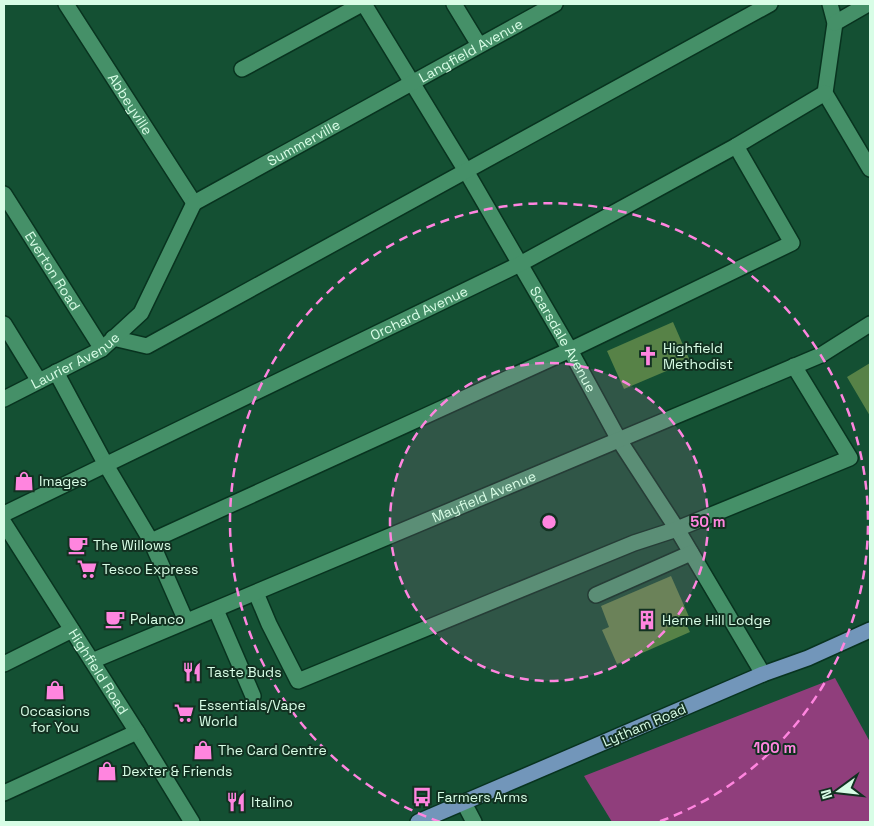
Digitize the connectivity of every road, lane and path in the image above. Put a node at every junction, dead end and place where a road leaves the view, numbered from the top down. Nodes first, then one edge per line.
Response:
1 (66, 4) edge
2 (363, 4) edge
3 (454, 4) edge
4 (555, 4) edge
5 (770, 4) edge
6 (830, 4) edge
7 (868, 4) edge
8 (836, 23) junction
9 (478, 45) junction
10 (242, 69) dead end
11 (413, 82) junction
12 (826, 93) junction
13 (736, 146) junction
14 (870, 169) edge
15 (466, 171) junction
16 (4, 194) edge
17 (194, 203) junction
18 (520, 264) junction
19 (4, 324) edge
20 (870, 324) edge
21 (107, 343) junction
22 (570, 350) junction
23 (794, 366) junction
24 (56, 372) junction
25 (39, 381) junction
26 (4, 399) edge
27 (619, 440) junction
28 (106, 465) junction
29 (4, 514) edge
30 (4, 523) edge
31 (678, 529) junction
32 (151, 540) junction
33 (691, 553) junction
34 (256, 593) junction
35 (596, 596) dead end
36 (216, 610) junction
37 (186, 621) junction
38 (72, 630) junction
39 (870, 630) edge
40 (92, 661) junction
41 (4, 664) edge
42 (763, 674) junction
43 (253, 696) dead end
44 (138, 732) junction
45 (4, 793) edge
46 (464, 803) junction
47 (192, 822) edge
48 (418, 822) edge
49 (474, 822) edge

1 - 17 street, Abbeyville
2 - 10 street
2 - 11 street, Scarsdale Avenue
3 - 9 street
4 - 9 street, Langfield Avenue
5 - 15 street
6 - 8 street
7 - 8 street
8 - 12 street
9 - 11 street, Langfield Avenue
11 - 15 street, Scarsdale Avenue
11 - 17 street, Summerville
12 - 13 street, Orchard Avenue
12 - 14 street
13 - 18 street, Orchard Avenue
13 - 22 street
15 - 18 street, Scarsdale Avenue
15 - 21 street
16 - 21 street, Everton Road
17 - 21 street, Laurier Avenue
18 - 22 street, Scarsdale Avenue
18 - 28 street, Orchard Avenue
19 - 25 street
20 - 23 street, Mayfield Avenue
21 - 24 street, Laurier Avenue
22 - 27 street, Scarsdale Avenue
22 - 32 street
23 - 27 street, Mayfield Avenue
23 - 31 street
24 - 25 street, Laurier Avenue
24 - 28 street
25 - 26 street, Laurier Avenue
27 - 31 street, Scarsdale Avenue
27 - 34 street, Mayfield Avenue
28 - 29 street, Orchard Avenue
28 - 32 street
30 - 38 street, Highfield Road
31 - 33 street, Scarsdale Avenue
31 - 34 street
32 - 37 street
33 - 35 street
33 - 42 street, Scarsdale Avenue
34 - 36 street, Mayfield Avenue
36 - 37 street, Mayfield Avenue
36 - 43 street
37 - 40 street, Mayfield Avenue
38 - 40 street, Highfield Road
38 - 41 street
39 - 42 main road, Lytham Road
40 - 44 street, Highfield Road
42 - 46 main road, Lytham Road
44 - 45 street
44 - 47 street, Highfield Road
46 - 48 main road, Lytham Road
46 - 49 street

